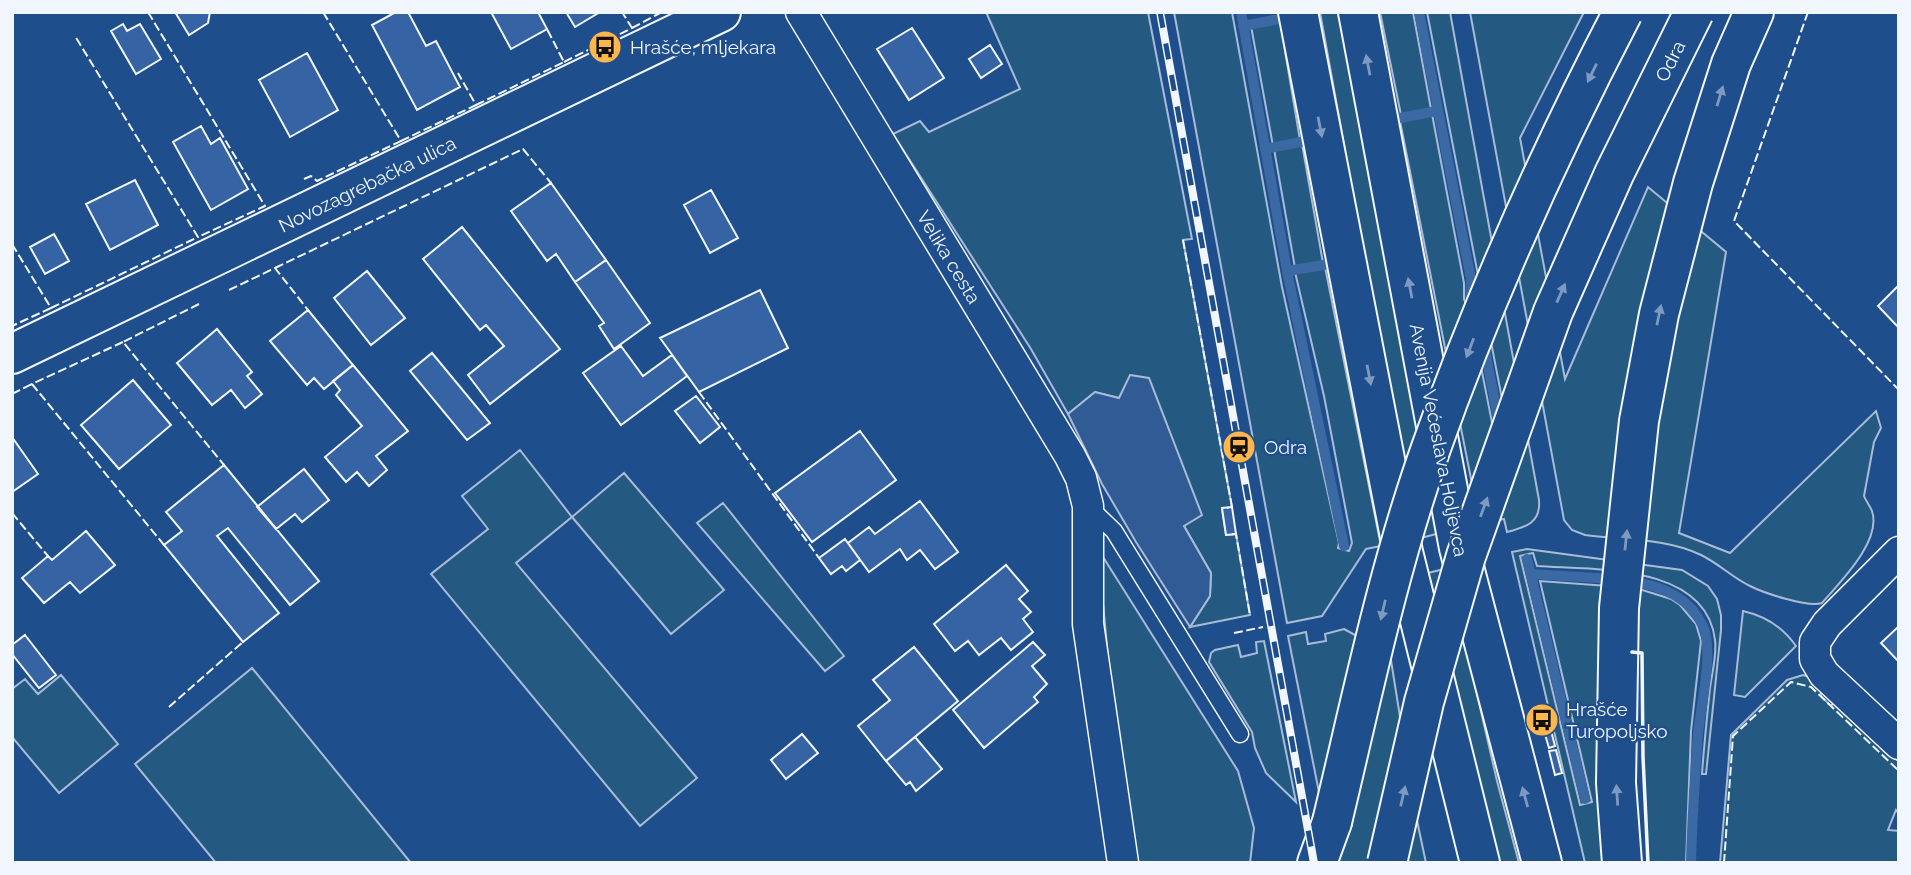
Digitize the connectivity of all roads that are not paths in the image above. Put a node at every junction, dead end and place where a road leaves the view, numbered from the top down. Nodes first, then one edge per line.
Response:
1 (721, 12) edge
2 (1298, 12) edge
3 (1358, 12) edge
4 (1623, 12) edge
5 (1695, 12) edge
6 (1754, 12) edge
7 (806, 14) edge
8 (12, 354) edge
9 (1088, 506) junction
10 (1899, 552) edge
11 (1240, 733) dead end
12 (1899, 744) edge
13 (1332, 822) junction
14 (1123, 863) edge
15 (1317, 863) edge
16 (1326, 863) edge
17 (1387, 863) edge
18 (1480, 863) edge
19 (1542, 863) edge
20 (1622, 863) edge

1 - 8 main road, Novozagrebačka ulica
2 -> 18 main road
19 -> 3 main road, Avenija Većeslava Holjevca
4 -> 13 main road, bridge
17 -> 5 main road, Odra, bridge
20 -> 6 main road
7 - 9 street, Velika cesta
9 - 11 lane
9 - 14 street, Velika cesta
10 - 12 street
13 - 15 main road
13 - 16 main road

